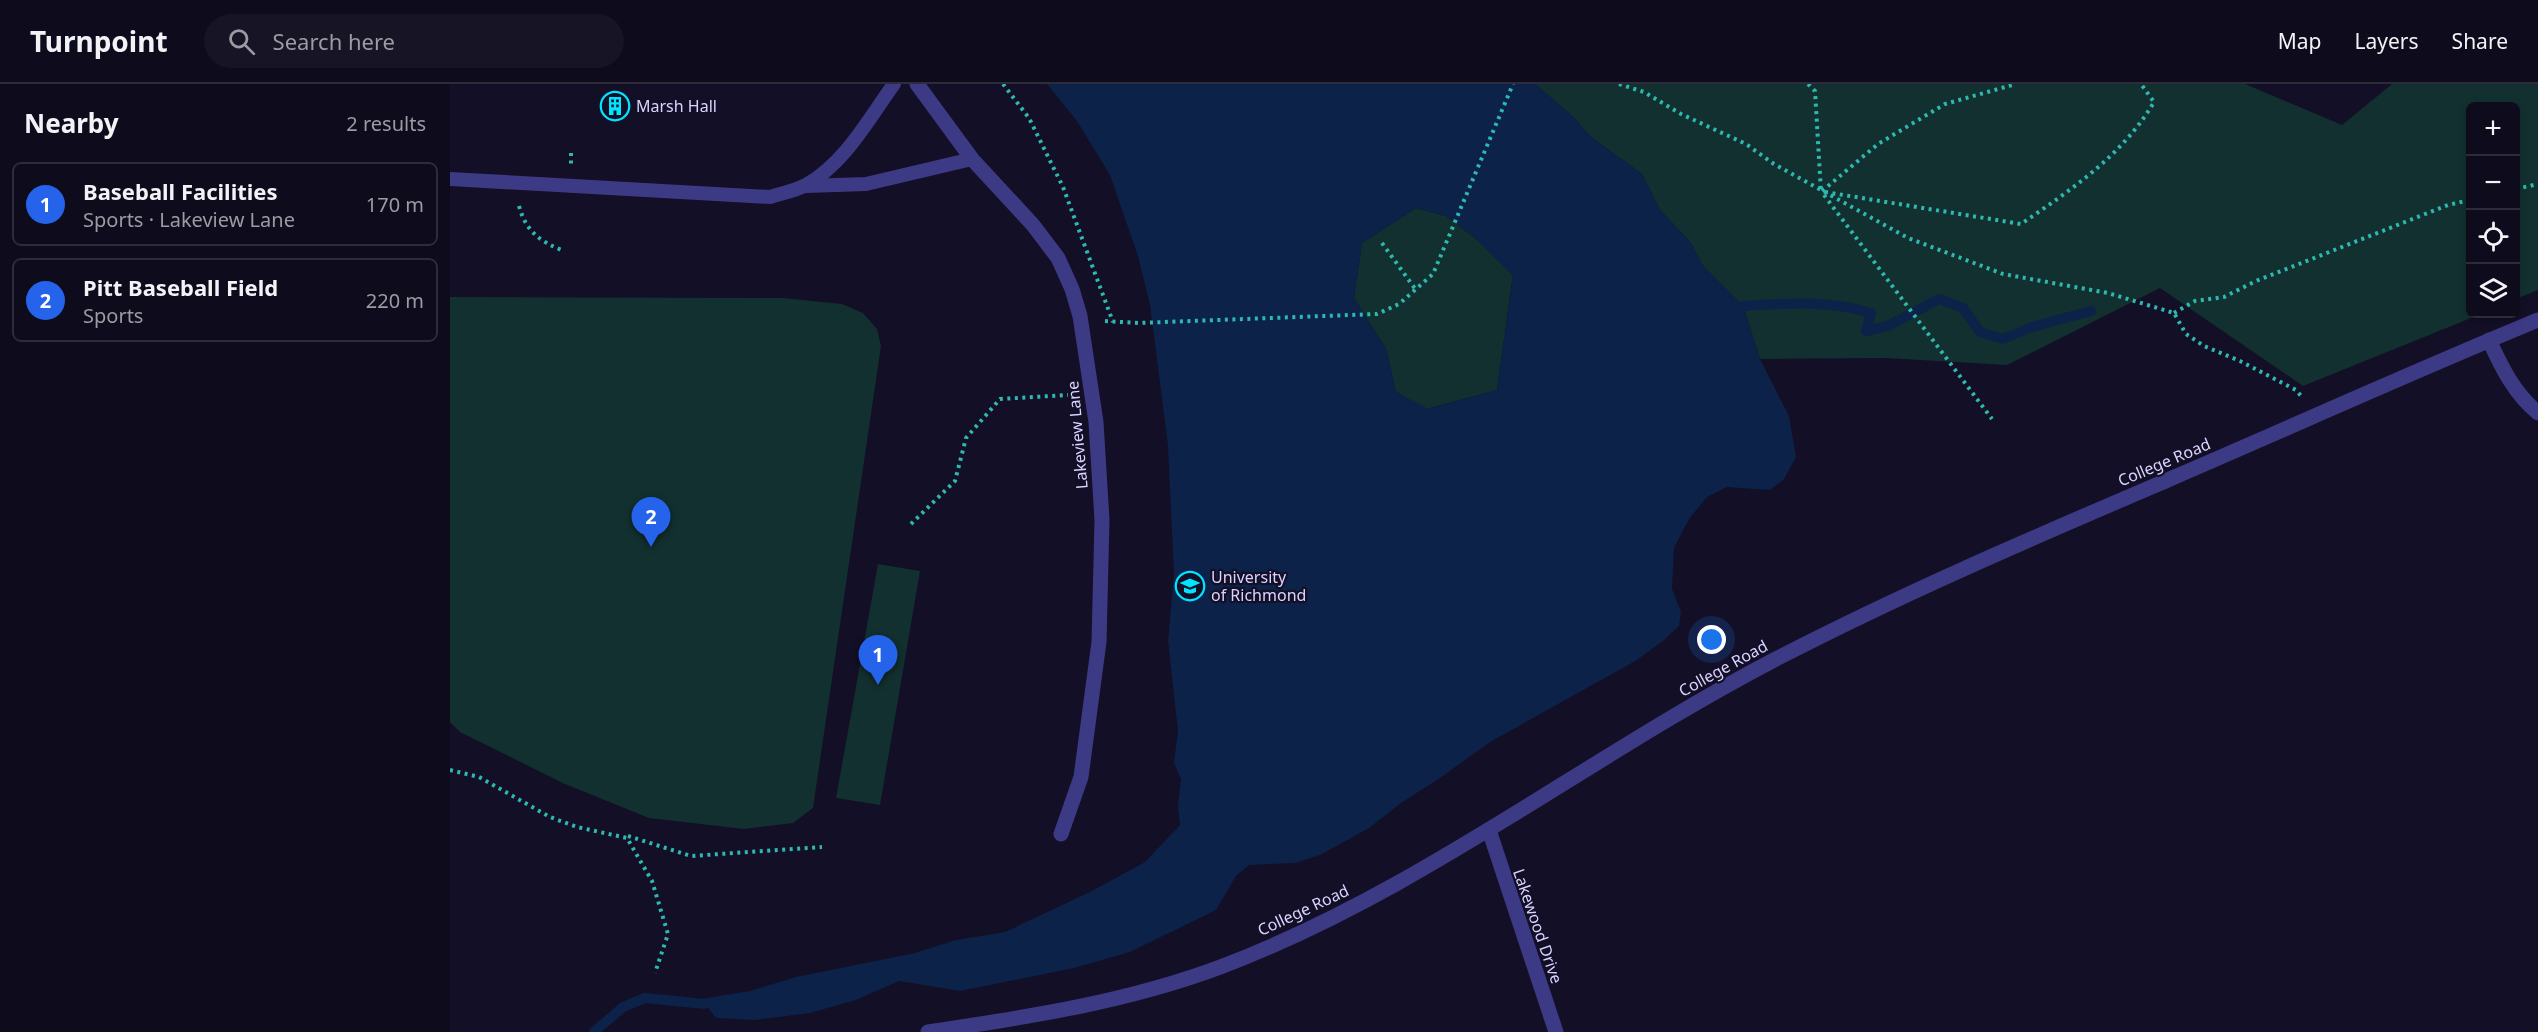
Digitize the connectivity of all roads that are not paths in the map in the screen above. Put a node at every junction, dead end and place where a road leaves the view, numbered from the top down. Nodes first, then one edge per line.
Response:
1 (894, 84) edge
2 (917, 84) edge
3 (972, 159) junction
4 (450, 179) edge
5 (804, 187) junction
6 (2538, 320) edge
7 (2489, 340) junction
8 (2538, 413) edge
9 (1489, 831) junction
10 (1061, 834) dead end
11 (928, 1032) edge
12 (1556, 1032) edge

1 - 5 lane
2 - 3 street, Lakeview Lane
3 - 5 lane
3 - 10 street, Lakeview Lane
4 - 5 lane
6 - 7 street, College Road
7 - 8 street
7 - 9 street, College Road
9 - 11 street, College Road
9 - 12 street, Lakewood Drive

